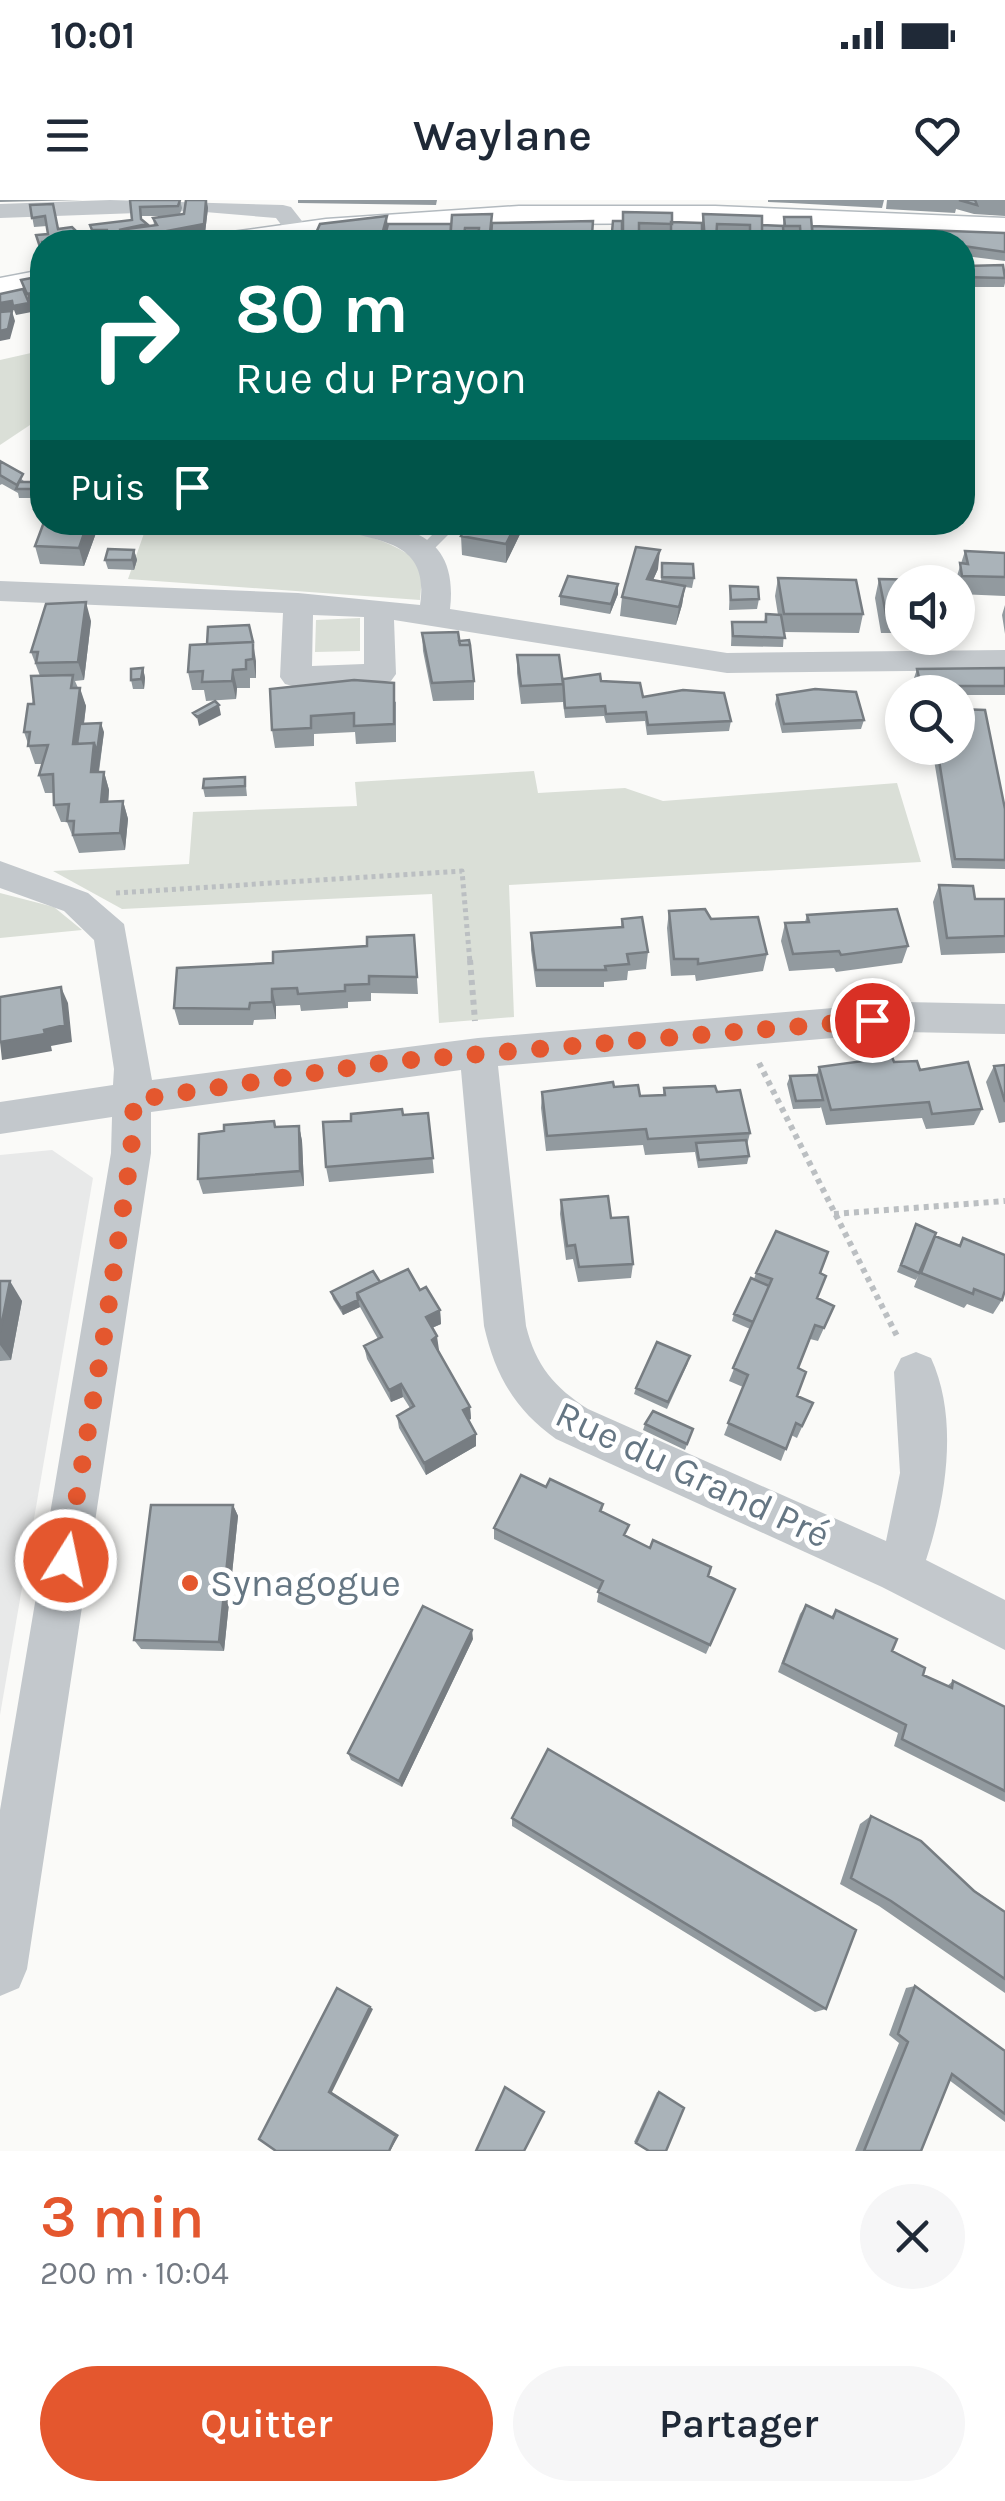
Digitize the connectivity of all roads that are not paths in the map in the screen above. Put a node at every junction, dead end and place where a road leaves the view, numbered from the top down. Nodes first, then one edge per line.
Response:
1 (0, 211) edge
2 (290, 214) edge
3 (1005, 228) edge
4 (257, 230) edge
5 (30, 282) edge
6 (0, 288) edge
7 (379, 535) edge
8 (441, 535) edge
9 (424, 551) junction
10 (2, 600) edge
11 (298, 603) junction
12 (379, 608) junction
13 (434, 614) junction
14 (1005, 660) edge
15 (0, 874) edge
16 (1005, 1018) edge
17 (478, 1052) junction
18 (134, 1100) junction
19 (0, 1118) edge
20 (916, 1372) road end
21 (899, 1571) junction
22 (1005, 1626) edge
23 (6, 1891) edge
24 (0, 1969) edge

1 - 2 street
2 - 3 main road
2 - 4 main road
5 - 6 main road
7 - 9 street
8 - 9 lane
9 - 13 street
10 - 11 street
11 - 12 street
11 - 12 street
12 - 13 street
13 - 14 street
15 - 18 street
16 - 17 street
17 - 18 street
17 - 21 street, Rue du Grand Pré
18 - 19 street
18 - 23 street
20 - 21 street
21 - 22 street, Rue du Grand Pré
23 - 24 street

